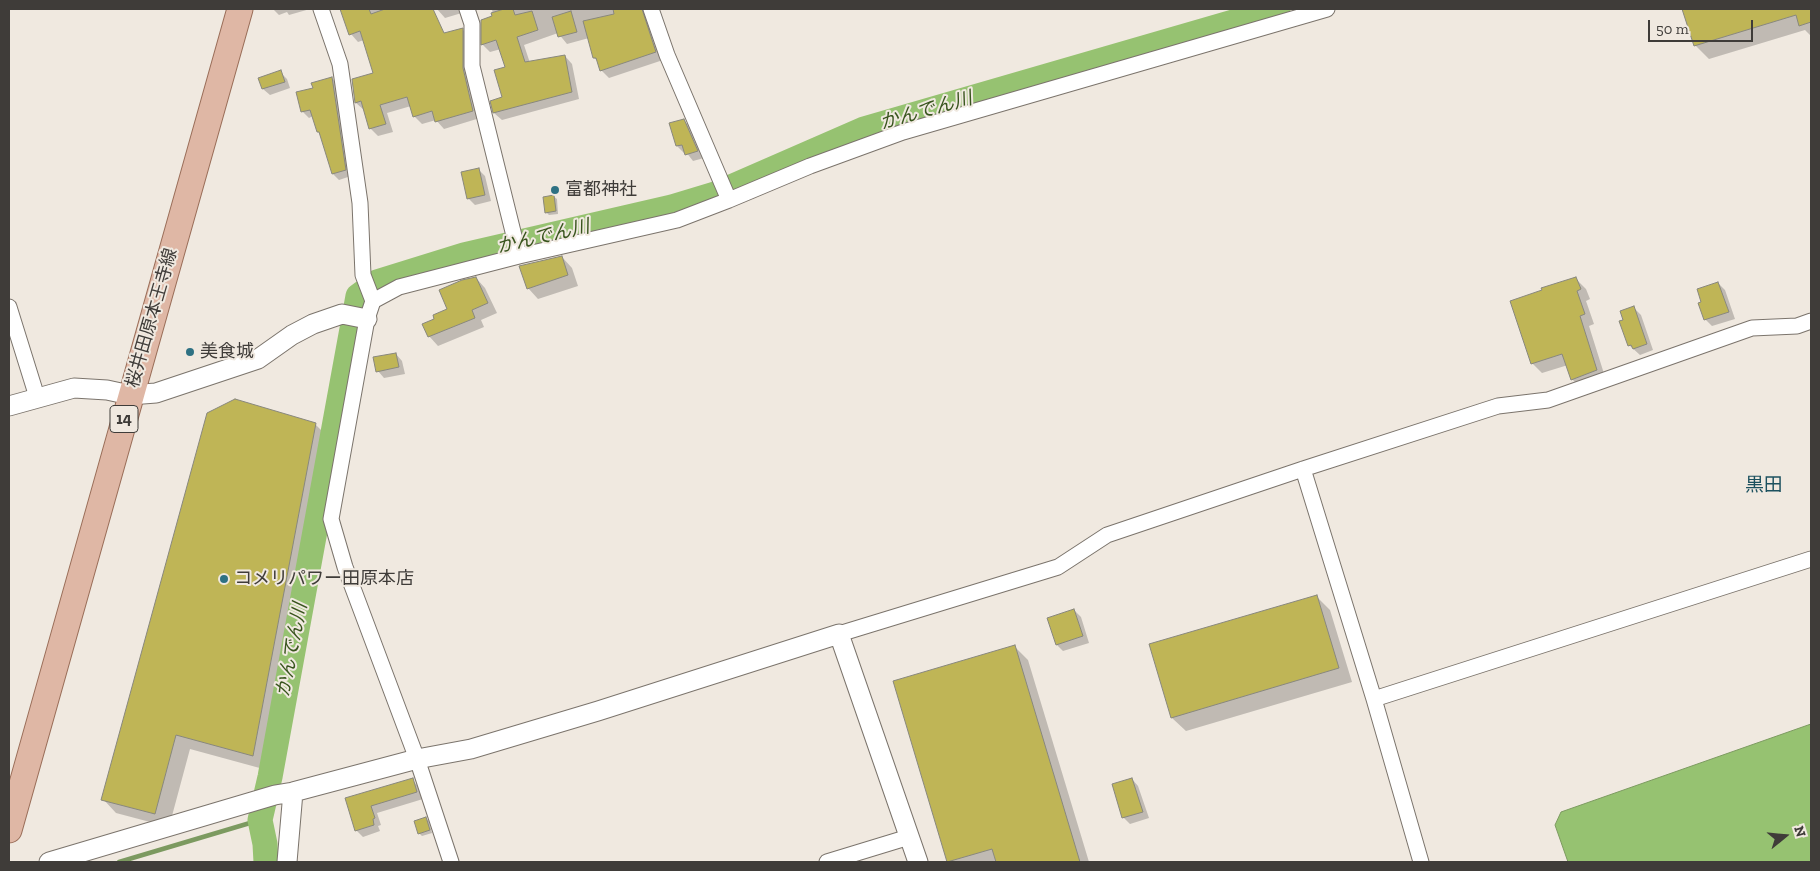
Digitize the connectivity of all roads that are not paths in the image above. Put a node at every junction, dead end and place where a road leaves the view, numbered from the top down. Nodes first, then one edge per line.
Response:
1 (240, 9) edge
2 (321, 9) edge
3 (467, 9) edge
4 (651, 9) edge
5 (1327, 9) edge
6 (728, 200) junction
7 (519, 256) junction
8 (9, 307) edge
9 (370, 310) junction
10 (1811, 321) edge
11 (130, 395) junction
12 (37, 397) junction
13 (9, 406) edge
14 (1303, 468) junction
15 (1811, 559) edge
16 (839, 634) junction
17 (1374, 699) junction
18 (417, 760) junction
19 (284, 794) junction
20 (9, 830) edge
21 (909, 837) junction
22 (49, 862) edge
23 (287, 862) edge
24 (451, 862) edge
25 (827, 862) edge
26 (918, 862) edge
27 (1421, 862) edge

1 - 11 main road, 桜井田原本王寺線 / 14
2 - 9 street
3 - 7 street
4 - 6 street
5 - 6 street
6 - 7 street
7 - 9 street
8 - 12 street
9 - 11 street
9 - 18 street
10 - 14 street
11 - 12 street
11 - 20 main road, 桜井田原本王寺線 / 14
12 - 13 street
14 - 16 street
14 - 17 street
15 - 17 street
16 - 18 street
16 - 21 street
17 - 27 street
18 - 19 street
18 - 24 street
19 - 22 street
19 - 23 street
21 - 25 street
21 - 26 street

